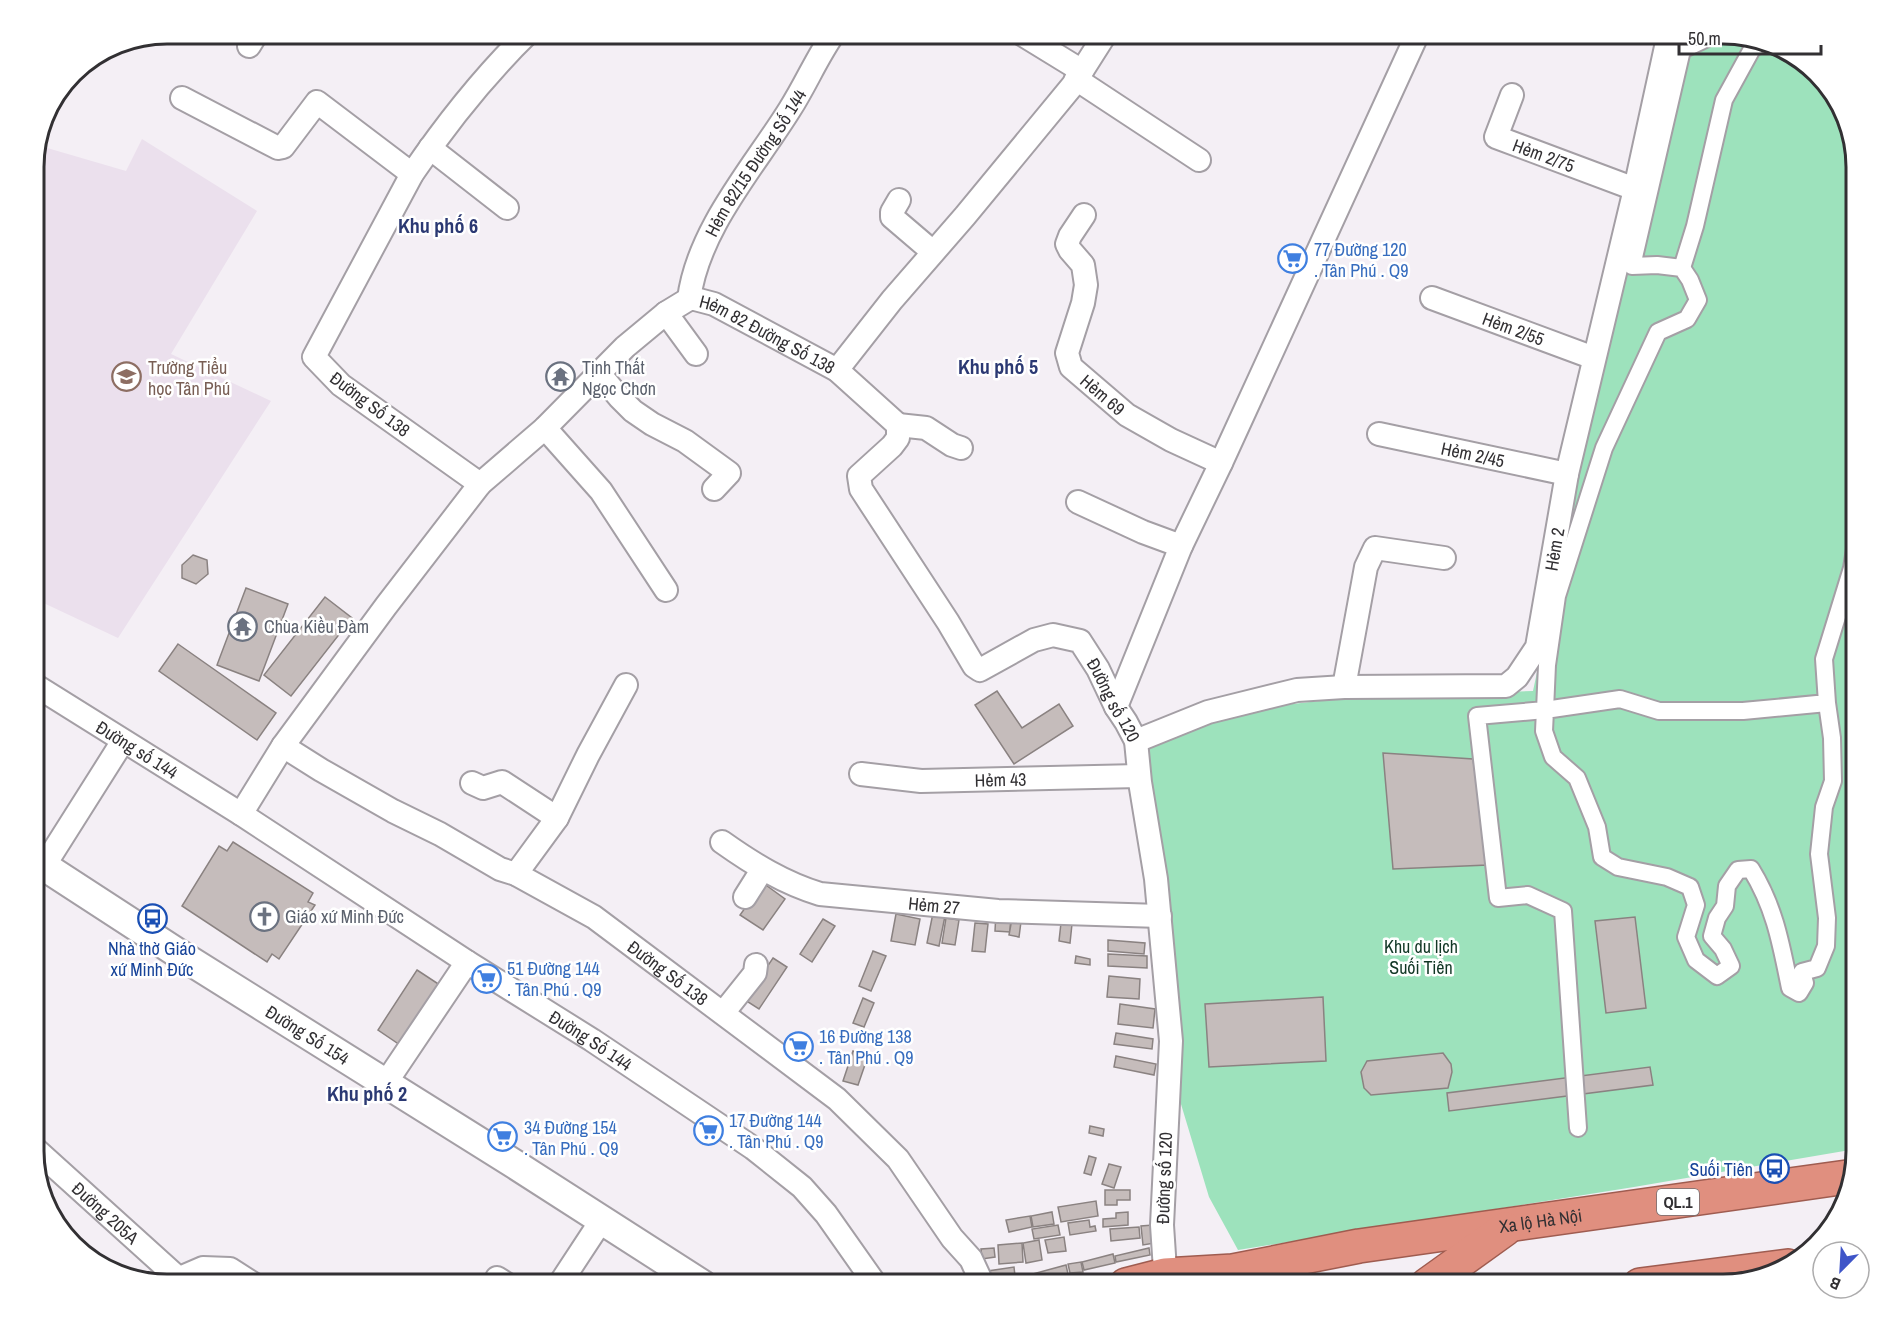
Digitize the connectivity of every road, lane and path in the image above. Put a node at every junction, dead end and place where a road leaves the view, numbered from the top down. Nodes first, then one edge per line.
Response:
1 (516, 44) edge
2 (825, 44) edge
3 (1035, 44) edge
4 (1099, 44) edge
5 (1413, 44) edge
6 (1667, 44) edge
7 (1695, 44) edge
8 (1754, 48) edge
9 (1079, 75) junction
10 (1512, 95) dead end
11 (182, 98) dead end
12 (430, 148) junction
13 (1199, 160) dead end
14 (412, 174) junction
15 (1635, 189) junction
16 (898, 200) dead end
17 (507, 208) dead end
18 (1084, 215) dead end
19 (933, 252) junction
20 (1682, 268) junction
21 (1432, 298) dead end
22 (689, 299) junction
23 (666, 313) junction
24 (696, 354) dead end
25 (1594, 358) junction
26 (837, 370) junction
27 (598, 372) junction
28 (898, 425) junction
29 (545, 428) junction
30 (1379, 434) dead end
31 (961, 448) dead end
32 (1221, 462) junction
33 (728, 474) dead end
34 (1567, 474) junction
35 (480, 484) junction
36 (1078, 501) dead end
37 (1181, 546) junction
38 (1444, 558) dead end
39 (1846, 588) edge
40 (666, 590) dead end
41 (626, 685) dead end
42 (1344, 687) junction
43 (44, 691) edge
44 (1827, 703) junction
45 (1116, 707) junction
46 (1545, 710) junction
47 (123, 741) junction
48 (1136, 741) junction
49 (283, 746) junction
50 (861, 774) dead end
51 (1139, 776) junction
52 (472, 783) dead end
53 (241, 814) junction
54 (557, 818) junction
55 (722, 842) dead end
56 (44, 856) edge
57 (44, 866) edge
58 (762, 870) junction
59 (516, 874) junction
60 (745, 897) dead end
61 (1160, 916) junction
62 (467, 962) junction
63 (756, 965) dead end
64 (723, 1013) junction
65 (385, 1084) junction
66 (1578, 1128) dead end
67 (44, 1158) edge
68 (1842, 1178) edge
69 (601, 1221) junction
70 (1509, 1226) junction
71 (1233, 1271) junction
72 (1751, 1271) edge
73 (164, 1274) edge
74 (188, 1274) edge
75 (238, 1274) edge
76 (567, 1274) edge
77 (685, 1274) edge
78 (868, 1274) edge
79 (978, 1274) edge
80 (1165, 1274) edge
81 (1211, 1274) edge
82 (1226, 1274) edge
83 (1442, 1274) edge
84 (1729, 1274) edge

1 - 12 street, Đường Số 138
2 - 22 street, Hẻm 82/15 Đường Số 144
3 - 9 street
4 - 9 street, Hẻm 82 Đường Số 138
5 - 32 street
6 - 15 street, Hẻm 2
7 - 20 street
8 - 20 street
9 - 13 street
9 - 19 street, Hẻm 82 Đường Số 138
10 - 15 street, Hẻm 2/75
11 - 14 street
12 - 14 street, Đường Số 138
12 - 17 street
14 - 35 street, Đường Số 138
15 - 25 street, Hẻm 2
16 - 19 street
18 - 32 street, Hẻm 69
19 - 26 street, Hẻm 82 Đường Số 138
20 - 46 street
21 - 25 street, Hẻm 2/55
22 - 23 street, Hẻm 82 Đường Số 138
22 - 26 street, Hẻm 82 Đường Số 138
23 - 24 street
23 - 27 street, Hẻm 82 Đường Số 138
25 - 34 street, Hẻm 2
26 - 28 street
27 - 29 street, Hẻm 82 Đường Số 138
27 - 33 street
28 - 31 street
28 - 45 street, Đường số 120
29 - 35 street, Hẻm 82 Đường Số 138
29 - 40 street
30 - 34 street, Hẻm 2/45
32 - 37 street
34 - 42 street, Hẻm 2
35 - 49 street
36 - 37 street
37 - 45 street
38 - 42 street
39 - 44 street
41 - 54 street
42 - 48 street, Hẻm 2
43 - 47 street, Đường số 144
44 - 46 street
44 - 46 street
45 - 48 street, Đường số 120
46 - 66 street
47 - 53 street, Đường số 144
47 - 56 street
48 - 51 street, Đường số 120
49 - 53 street
49 - 59 street, Đường Số 138
50 - 51 street, Hẻm 43
51 - 61 street, Đường số 120
52 - 54 street
53 - 62 street, Đường Số 144
54 - 59 street
55 - 58 street, Hẻm 27
57 - 65 street, Đường Số 154
58 - 60 street
58 - 61 street, Hẻm 27
59 - 64 street, Đường Số 138
61 - 80 street, Đường số 120
62 - 65 street
62 - 78 street, Đường Số 144
63 - 64 street
64 - 79 street, Đường Số 138
65 - 69 street, Đường Số 154
67 - 73 street, Đường 205A
68 - 70 highway, Xa lộ Hà Nội / QL.1
69 - 76 street
69 - 77 street, Đường Số 154
70 - 71 highway, Xa lộ Hà Nội / QL.1
70 - 83 highway
71 - 81 highway, Xa lộ Hà Nội / QL.1
71 - 82 highway, Xa lộ Hà Nội / QL.1
72 - 84 highway
74 - 75 street

